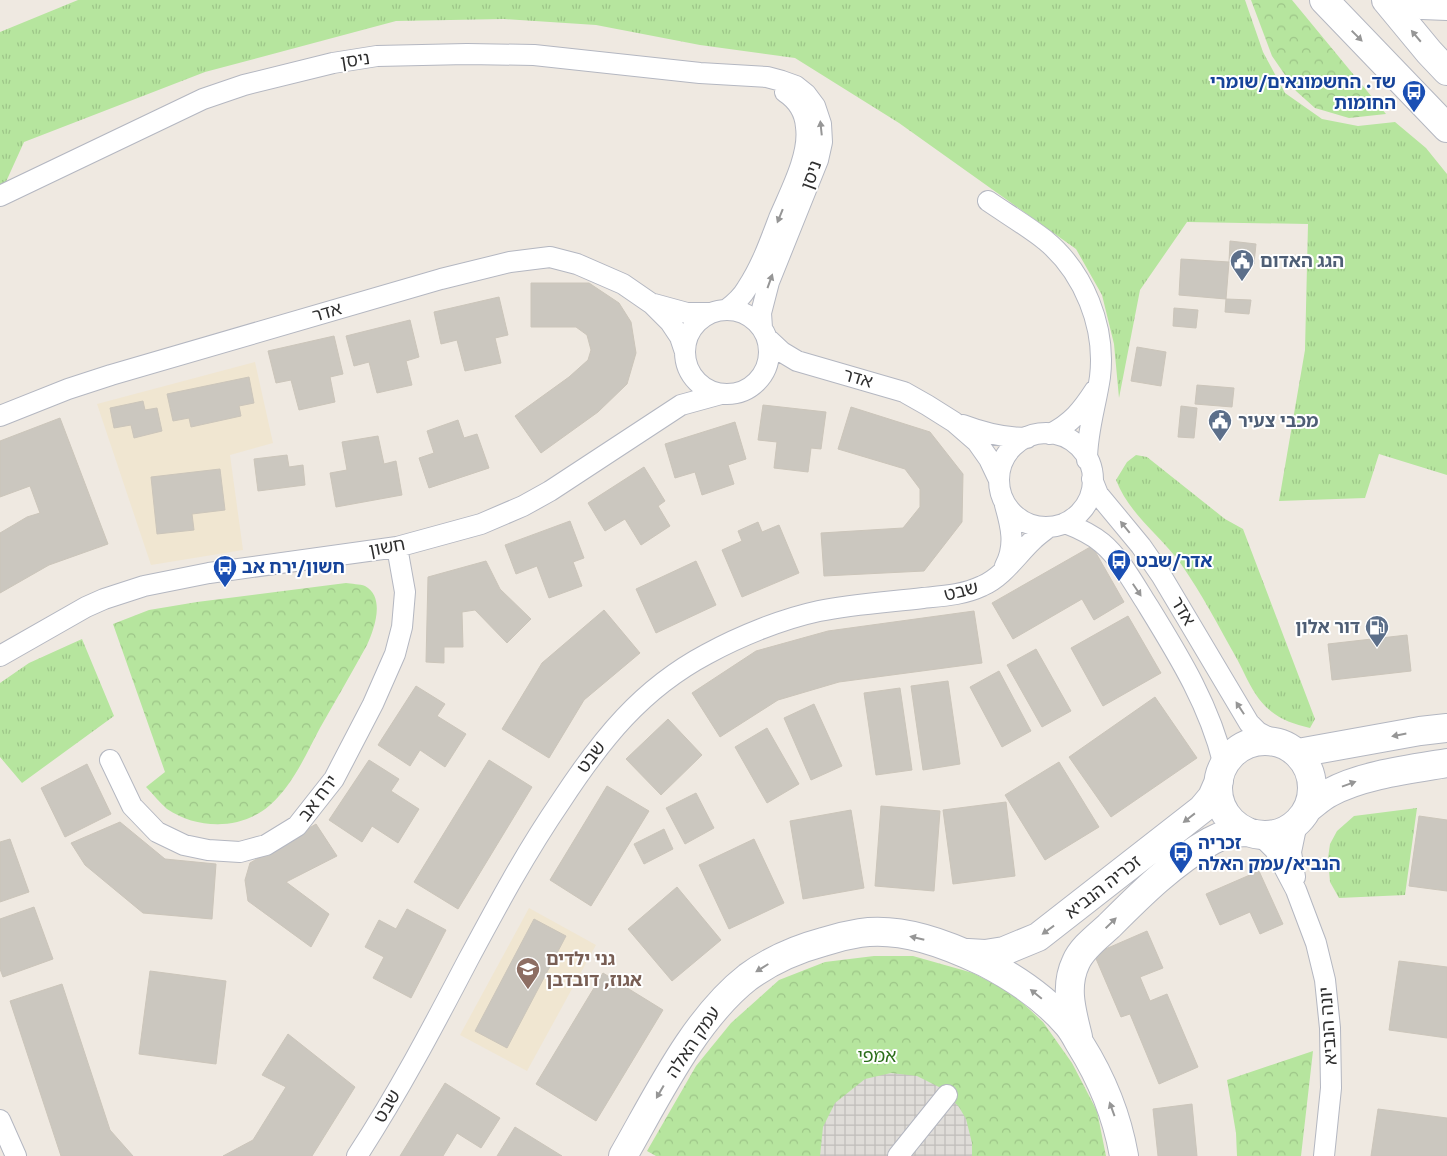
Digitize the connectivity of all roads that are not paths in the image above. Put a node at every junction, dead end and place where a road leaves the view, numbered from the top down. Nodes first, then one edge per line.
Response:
1 (1324, 0) edge
2 (1386, 0) edge
3 (1396, 0) edge
4 (1447, 10) edge
5 (1447, 70) edge
6 (736, 75) junction
7 (1447, 128) edge
8 (0, 196) edge
9 (988, 201) dead end
10 (652, 304) junction
11 (718, 312) junction
12 (764, 333) junction
13 (687, 360) junction
14 (813, 366) junction
15 (760, 378) junction
16 (1098, 384) junction
17 (721, 394) junction
18 (670, 413) junction
19 (0, 416) edge
20 (954, 422) junction
21 (1050, 434) junction
22 (1027, 438) junction
23 (1088, 460) junction
24 (1092, 479) junction
25 (999, 480) junction
26 (1005, 504) junction
27 (1057, 525) junction
28 (397, 547) junction
29 (999, 574) junction
30 (0, 656) edge
31 (1447, 728) edge
32 (1286, 747) junction
33 (110, 760) dead end
34 (1447, 763) edge
35 (1221, 773) junction
36 (1302, 816) junction
37 (1254, 833) junction
38 (1300, 900) junction
39 (964, 952) junction
40 (1080, 1043) junction
41 (947, 1095) dead end
42 (0, 1120) edge
43 (16, 1156) edge
44 (357, 1156) edge
45 (623, 1156) edge
46 (898, 1156) edge
47 (1124, 1156) edge
48 (1324, 1156) edge

1 -> 7 street
5 -> 2 street
3 - 4 street
6 - 8 street, ניסן
6 -> 11 street, ניסן
12 -> 6 street, ניסן
9 - 16 street
10 - 11 street, אדר
10 - 13 street, אדר
10 - 19 street, אדר
11 - 12 street
11 - 13 street
12 - 14 street, אדר
12 - 15 street
13 - 17 street
13 - 18 street, חשון
14 - 15 street, אדר
14 - 20 street, אדר
15 - 17 street
16 - 21 street
16 - 23 street
17 - 18 street, חשון
18 - 28 street, חשון
20 - 22 street, אדר
20 - 25 street, אדר
21 - 22 street
21 - 23 street
22 - 25 street
23 - 24 street
24 - 27 street
32 -> 24 street, אדר
25 - 26 street
26 - 27 street
26 - 29 street, שבט
27 - 29 street, שבט
27 -> 35 street, אדר
28 - 30 street, חשון
28 - 33 street, ירח אב
29 - 44 street, שבט
31 -> 32 street
32 - 35 street
32 - 36 street
36 -> 34 street
35 - 37 street
35 -> 39 street, זכריה הנביא
36 - 37 street
36 - 38 street, יונה הנביא
37 - 38 street, יונה הנביא
40 -> 37 street, זכריה הנביא
38 - 48 street, יונה הנביא
40 -> 39 street
39 -> 45 street, עמק האלה
47 -> 40 street
41 - 46 street
42 - 43 street

